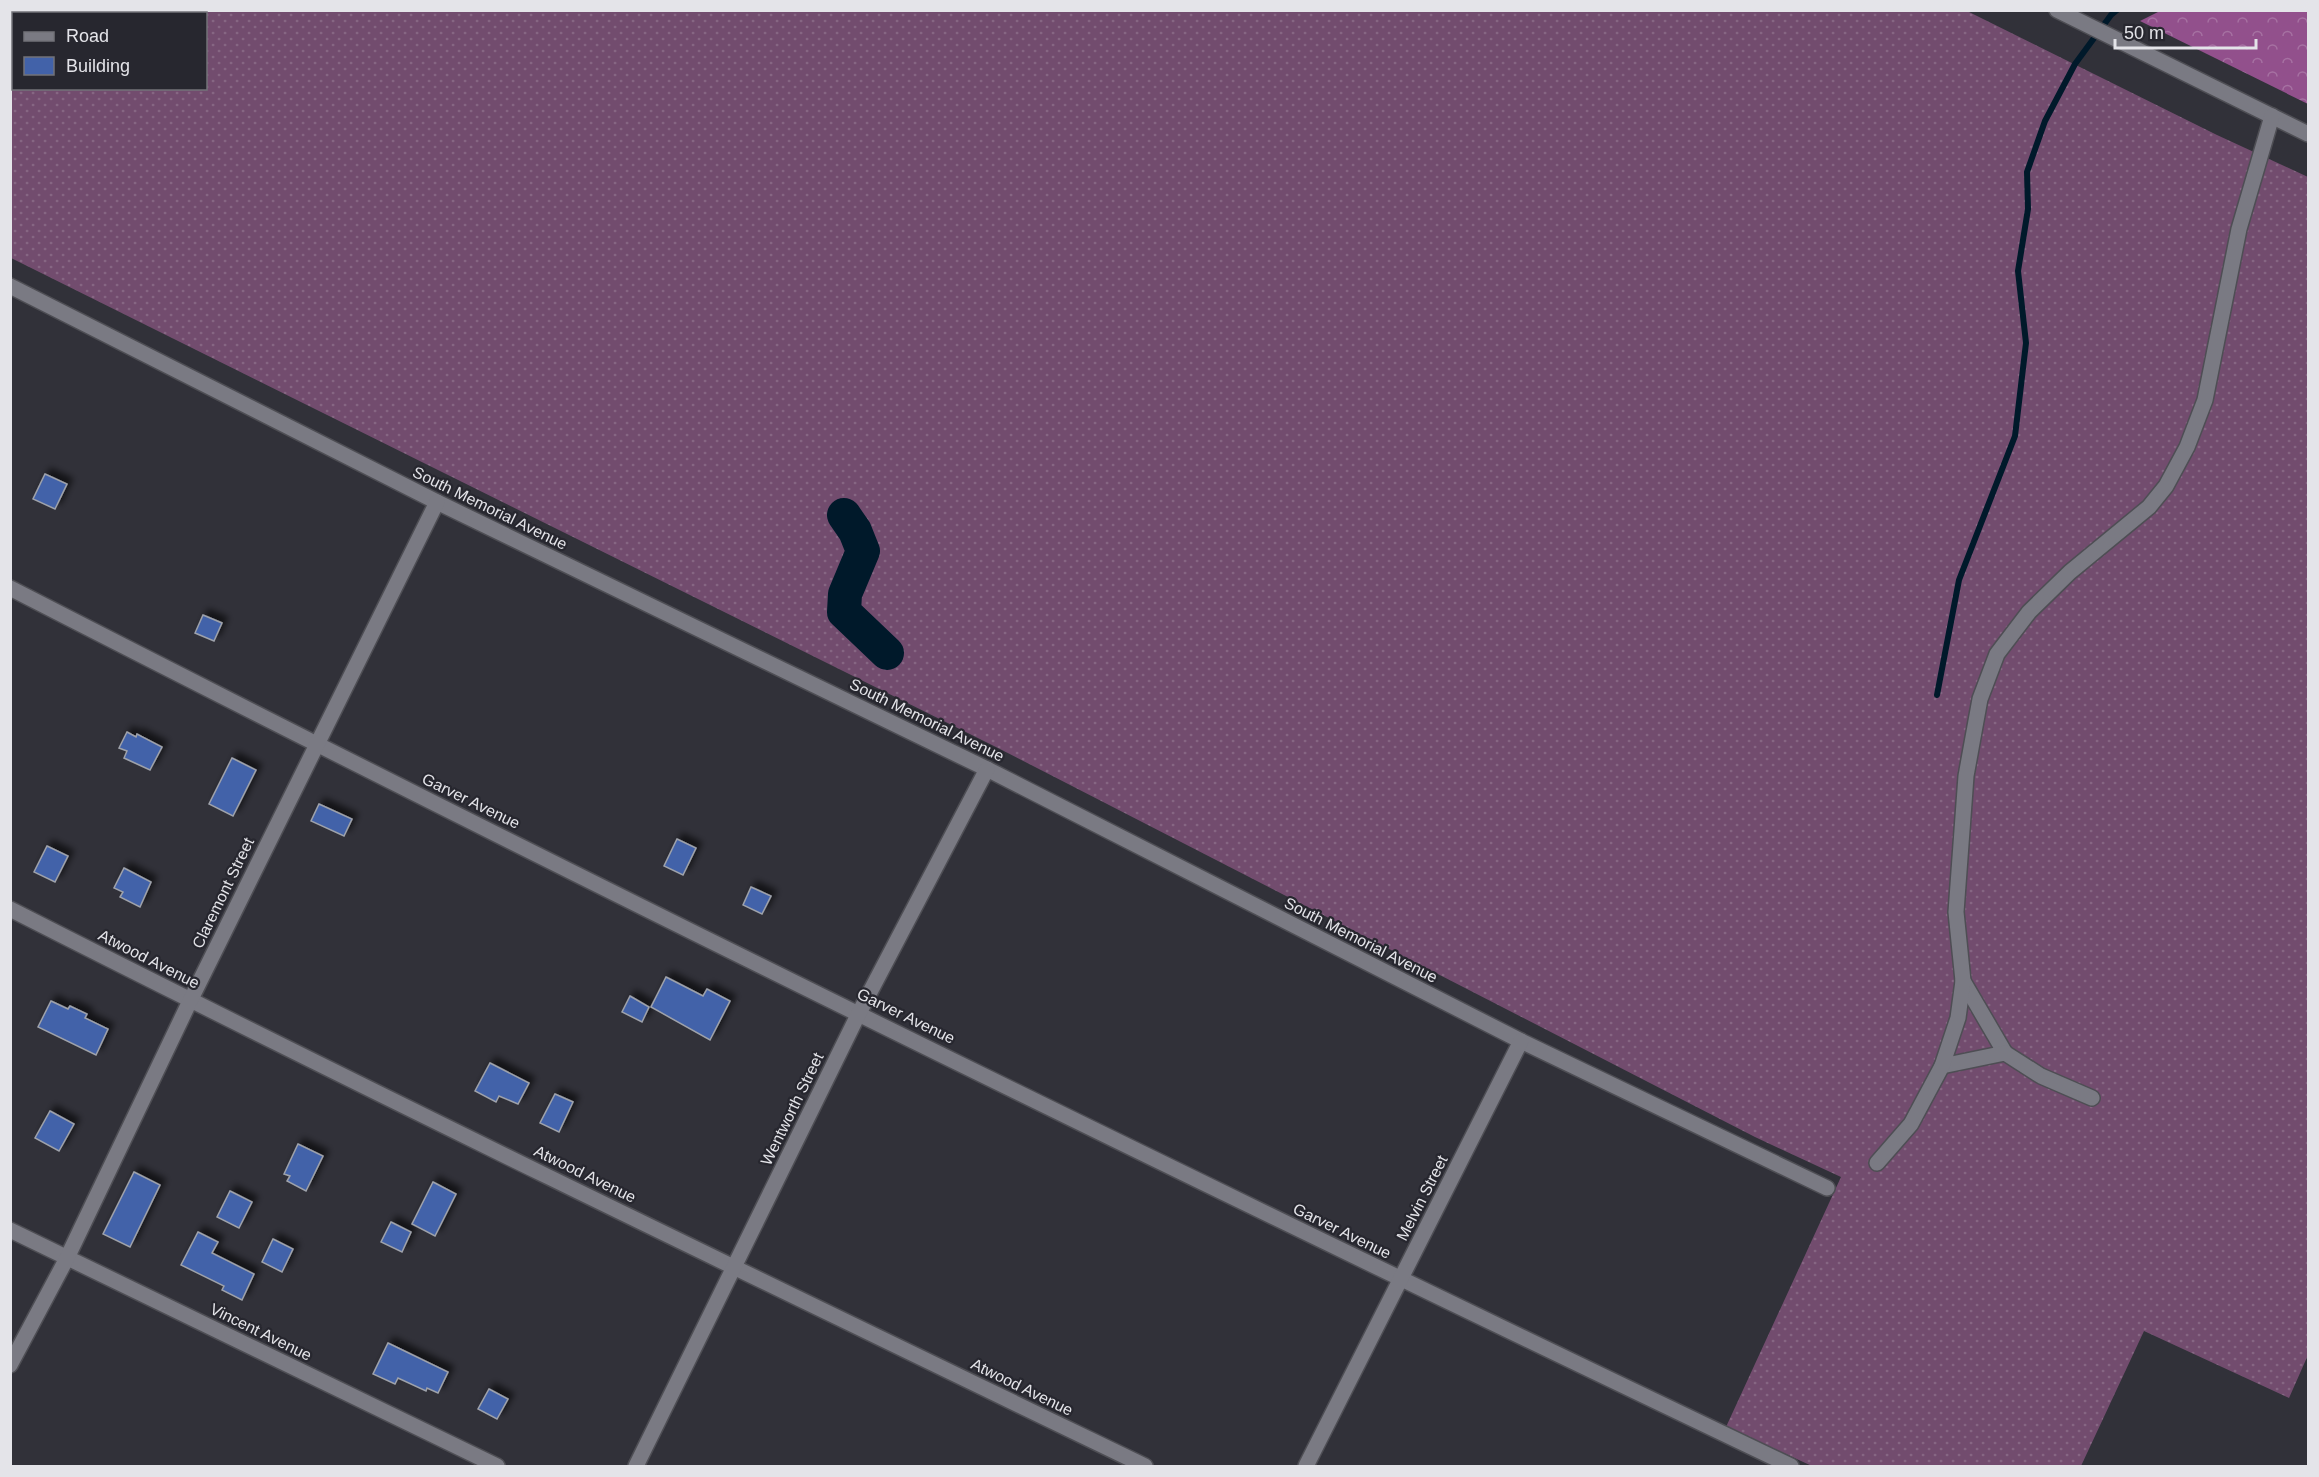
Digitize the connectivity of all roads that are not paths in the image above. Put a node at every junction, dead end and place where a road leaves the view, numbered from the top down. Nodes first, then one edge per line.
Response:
1 (2057, 10) edge
2 (2272, 116) junction
3 (2308, 134) edge
4 (10, 286) edge
5 (437, 502) junction
6 (10, 588) edge
7 (317, 745) junction
8 (987, 769) junction
9 (10, 909) edge
10 (1963, 981) junction
11 (190, 1001) junction
12 (859, 1013) junction
13 (1521, 1041) junction
14 (2006, 1053) junction
15 (1942, 1066) junction
16 (2092, 1098) dead end
17 (1877, 1163) dead end
18 (1827, 1188) dead end
19 (10, 1230) edge
20 (67, 1258) junction
21 (735, 1268) junction
22 (1401, 1280) junction
23 (10, 1365) edge
24 (497, 1467) edge
25 (636, 1467) edge
26 (1145, 1467) edge
27 (1306, 1467) edge
28 (1791, 1467) edge

1 - 2 street
2 - 3 street
2 - 10 street
4 - 5 street, South Memorial Avenue
5 - 7 street, Claremont Street
5 - 8 street, South Memorial Avenue
6 - 7 street, Garver Avenue
7 - 11 street, Claremont Street
7 - 12 street, Garver Avenue
8 - 12 street, Wentworth Street
8 - 13 street, South Memorial Avenue
9 - 11 street, Atwood Avenue
10 - 14 street
10 - 15 street
11 - 20 street, Claremont Street
11 - 21 street, Atwood Avenue
12 - 21 street, Wentworth Street
12 - 22 street, Garver Avenue
13 - 18 street, South Memorial Avenue
13 - 22 street, Melvin Street
14 - 15 street
14 - 16 street
15 - 17 street
19 - 20 street, Vincent Avenue
20 - 23 street, Claremont Street
20 - 24 street, Vincent Avenue
21 - 25 street, Wentworth Street
21 - 26 street, Atwood Avenue
22 - 27 street, Melvin Street
22 - 28 street, Garver Avenue

